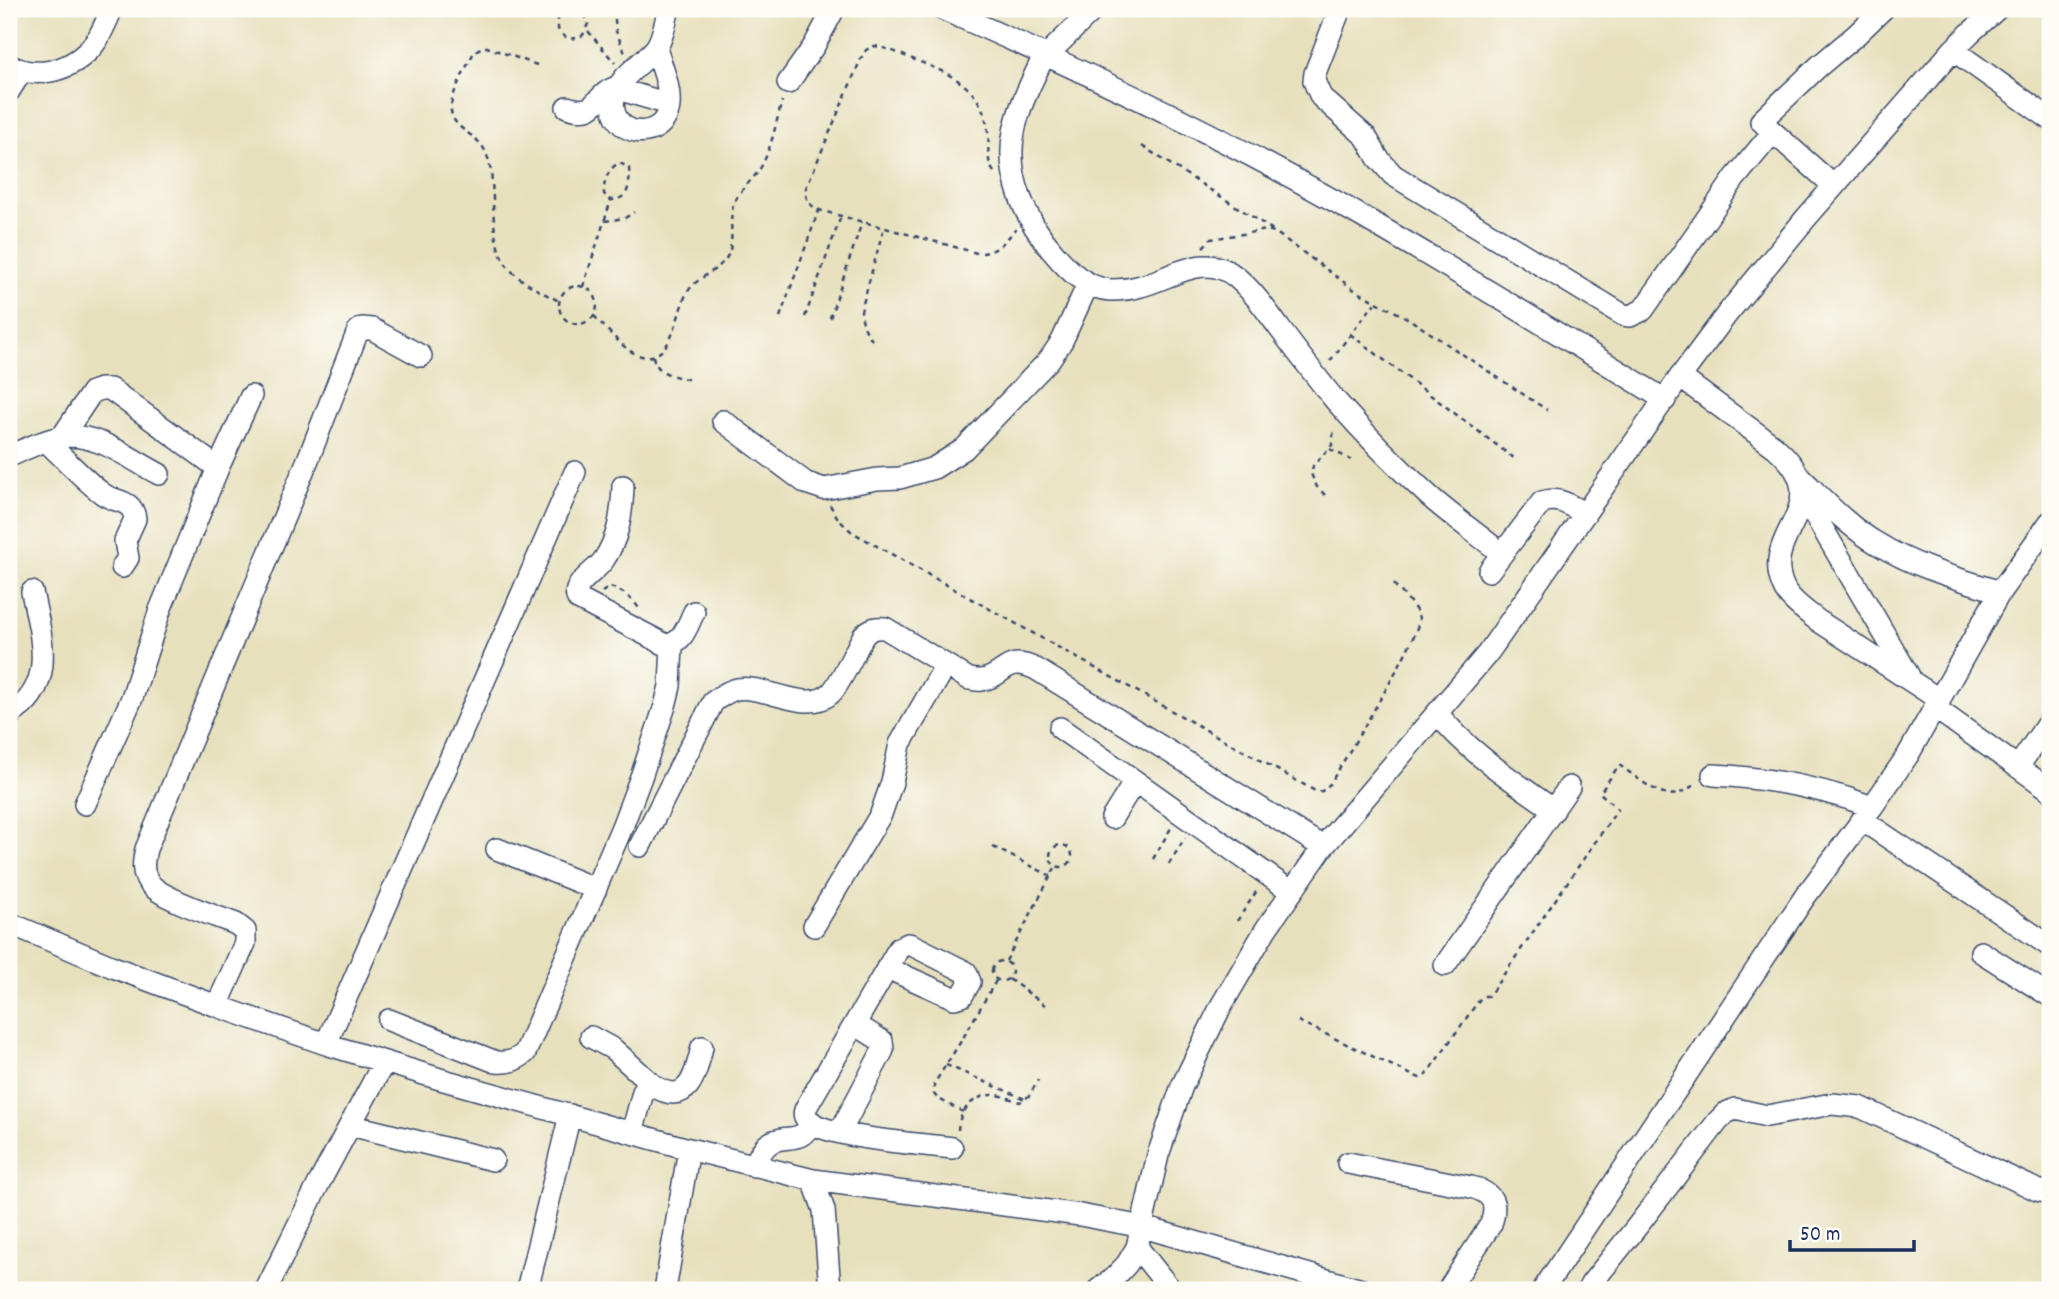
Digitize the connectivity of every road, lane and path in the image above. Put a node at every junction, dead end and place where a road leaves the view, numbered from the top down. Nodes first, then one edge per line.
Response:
1 (112, 9) edge
2 (566, 9) edge
3 (578, 9) edge
4 (614, 9) edge
5 (669, 9) edge
6 (834, 9) edge
7 (942, 9) edge
8 (1094, 9) edge
9 (1340, 9) edge
10 (1882, 9) edge
11 (1986, 12) edge
12 (587, 29) junction
13 (656, 48) junction
14 (1953, 50) junction
15 (1046, 54) junction
16 (537, 65) dead end
17 (15, 69) edge
18 (627, 77) junction
19 (788, 83) joint
20 (9, 91) edge
21 (670, 104) junction
22 (567, 107) dead end
23 (2050, 119) edge
24 (1761, 122) junction
25 (1142, 146) dead end
26 (1015, 182) junction
27 (1834, 186) junction
28 (611, 200) junction
29 (820, 210) junction
30 (634, 212) dead end
31 (841, 216) junction
32 (1028, 216) junction
33 (605, 221) junction
34 (862, 222) junction
35 (884, 227) junction
36 (1276, 232) junction
37 (1199, 267) junction
38 (1088, 284) junction
39 (583, 287) junction
40 (559, 301) junction
41 (1375, 302) junction
42 (594, 316) junction
43 (780, 317) dead end
44 (805, 317) dead end
45 (831, 318) dead end
46 (1350, 334) junction
47 (872, 340) dead end
48 (421, 356) dead end
49 (653, 356) junction
50 (1680, 377) junction
51 (1317, 378) junction
52 (691, 380) dead end
53 (251, 396) dead end
54 (1336, 400) junction
55 (1665, 400) junction
56 (1548, 410) dead end
57 (723, 421) dead end
58 (54, 439) junction
59 (1329, 449) junction
60 (9, 456) edge
61 (1515, 459) dead end
62 (1351, 460) dead end
63 (218, 468) junction
64 (575, 472) dead end
65 (159, 474) dead end
66 (623, 486) dead end
67 (1801, 486) junction
68 (824, 489) junction
69 (1325, 495) dead end
70 (1586, 514) junction
71 (2050, 522) edge
72 (122, 567) dead end
73 (1393, 583) dead end
74 (32, 592) dead end
75 (2000, 592) junction
76 (694, 612) dead end
77 (672, 645) junction
78 (946, 665) junction
79 (1912, 681) junction
80 (1938, 704) junction
81 (1437, 713) junction
82 (9, 715) edge
83 (2050, 720) edge
84 (1060, 728) dead end
85 (2018, 767) junction
86 (1713, 775) joint
87 (1135, 781) junction
88 (1569, 787) dead end
89 (2050, 790) edge
90 (85, 804) dead end
91 (1553, 810) junction
92 (1180, 813) junction
93 (1867, 814) junction
94 (1112, 818) dead end
95 (1198, 826) junction
96 (640, 846) dead end
97 (993, 847) dead end
98 (1323, 848) junction
99 (497, 849) dead end
100 (1153, 859) dead end
101 (1169, 864) dead end
102 (1056, 866) junction
103 (1267, 875) junction
104 (1051, 876) junction
105 (596, 890) junction
106 (1292, 892) junction
107 (1237, 921) dead end
108 (9, 923) edge
109 (814, 926) dead end
110 (2050, 946) edge
111 (1981, 952) dead end
112 (1006, 961) junction
113 (1445, 965) dead end
114 (887, 968) dead end
115 (997, 979) junction
116 (1009, 979) junction
117 (2050, 996) edge
118 (1045, 1005) dead end
119 (217, 1006) junction
120 (389, 1020) dead end
121 (1298, 1021) dead end
122 (855, 1024) junction
123 (591, 1037) dead end
124 (326, 1044) junction
125 (454, 1046) junction
126 (702, 1047) dead end
127 (384, 1062) junction
128 (946, 1065) junction
129 (440, 1079) junction
130 (1038, 1080) dead end
131 (646, 1081) junction
132 (1025, 1100) junction
133 (963, 1112) junction
134 (569, 1115) junction
135 (812, 1122) junction
136 (350, 1125) junction
137 (840, 1132) junction
138 (632, 1133) junction
139 (952, 1148) joint
140 (689, 1149) junction
141 (493, 1160) dead end
142 (1348, 1163) dead end
143 (754, 1166) junction
144 (813, 1180) junction
145 (2050, 1193) edge
146 (1140, 1237) junction
147 (1328, 1286) edge
148 (266, 1290) edge
149 (527, 1290) edge
150 (665, 1290) edge
151 (830, 1290) edge
152 (1098, 1290) edge
153 (1171, 1290) edge
154 (1362, 1290) edge
155 (1448, 1290) edge
156 (1543, 1290) edge
157 (1588, 1290) edge

1 - 17 street
2 - 12 path
3 - 12 path
4 - 18 path
5 - 13 street
6 - 19 street
7 - 15 street
8 - 15 street
9 - 24 street
10 - 24 street
11 - 14 street
12 - 18 path
13 - 18 street
13 - 21 street
14 - 23 street
14 - 27 street
15 - 26 street
15 - 55 street
16 - 40 path
17 - 20 street
18 - 21 street
18 - 21 street
18 - 22 street
19 - 49 path
24 - 27 street
25 - 36 path
26 - 29 path
26 - 32 street
27 - 50 street
28 - 28 path
28 - 33 path
29 - 31 path
29 - 43 path
30 - 33 path
31 - 34 path
31 - 44 path
32 - 35 path
32 - 38 street
33 - 39 path
34 - 35 path
34 - 45 path
35 - 47 path
36 - 37 path
36 - 41 path
37 - 38 street
37 - 51 street
38 - 68 street
39 - 40 path
39 - 42 path
40 - 42 path
41 - 46 path
41 - 56 path
42 - 49 path
46 - 51 path
46 - 61 path
48 - 119 street
49 - 52 path
50 - 55 street
50 - 67 street
51 - 54 street
53 - 63 street
54 - 59 path
54 - 70 street
55 - 70 street
57 - 68 street
58 - 60 street
58 - 63 street
58 - 65 street
58 - 72 street
59 - 62 path
59 - 69 path
63 - 90 street
64 - 124 street
66 - 77 street
67 - 75 street
67 - 79 street
67 - 79 street
68 - 73 path
70 - 81 street
71 - 75 street
74 - 82 street
75 - 80 street
76 - 77 street
77 - 105 street
78 - 96 street
78 - 98 street
78 - 109 street
79 - 80 street
80 - 85 street
80 - 93 street
81 - 91 street
81 - 98 street
83 - 85 street
84 - 87 street
85 - 89 street
86 - 93 street
86 - 121 path
87 - 92 street
87 - 94 street
88 - 91 street
91 - 113 street
92 - 95 street
92 - 100 path
93 - 110 street
93 - 156 street
95 - 101 path
95 - 103 street
97 - 104 path
98 - 106 street
99 - 105 street
102 - 102 path
102 - 104 path
103 - 106 street
103 - 107 path
104 - 112 path
105 - 125 street
106 - 146 street
108 - 119 street
111 - 117 street
112 - 115 path
112 - 116 path
114 - 122 street
115 - 116 path
115 - 128 path
116 - 118 path
119 - 124 street
120 - 125 street
122 - 135 street
122 - 137 street
123 - 131 street
124 - 127 street
125 - 129 street
126 - 131 street
127 - 129 street
127 - 136 street
128 - 132 path
128 - 133 path
129 - 134 street
130 - 132 path
131 - 138 street
132 - 133 path
133 - 139 path
134 - 138 street
134 - 149 street
135 - 137 street
135 - 143 street
136 - 141 street
136 - 148 street
137 - 139 street
138 - 140 street
140 - 143 street
140 - 150 street
142 - 155 street
143 - 144 street
144 - 146 street
144 - 151 street
145 - 157 street
146 - 147 street
146 - 152 street
146 - 153 street
147 - 154 street

